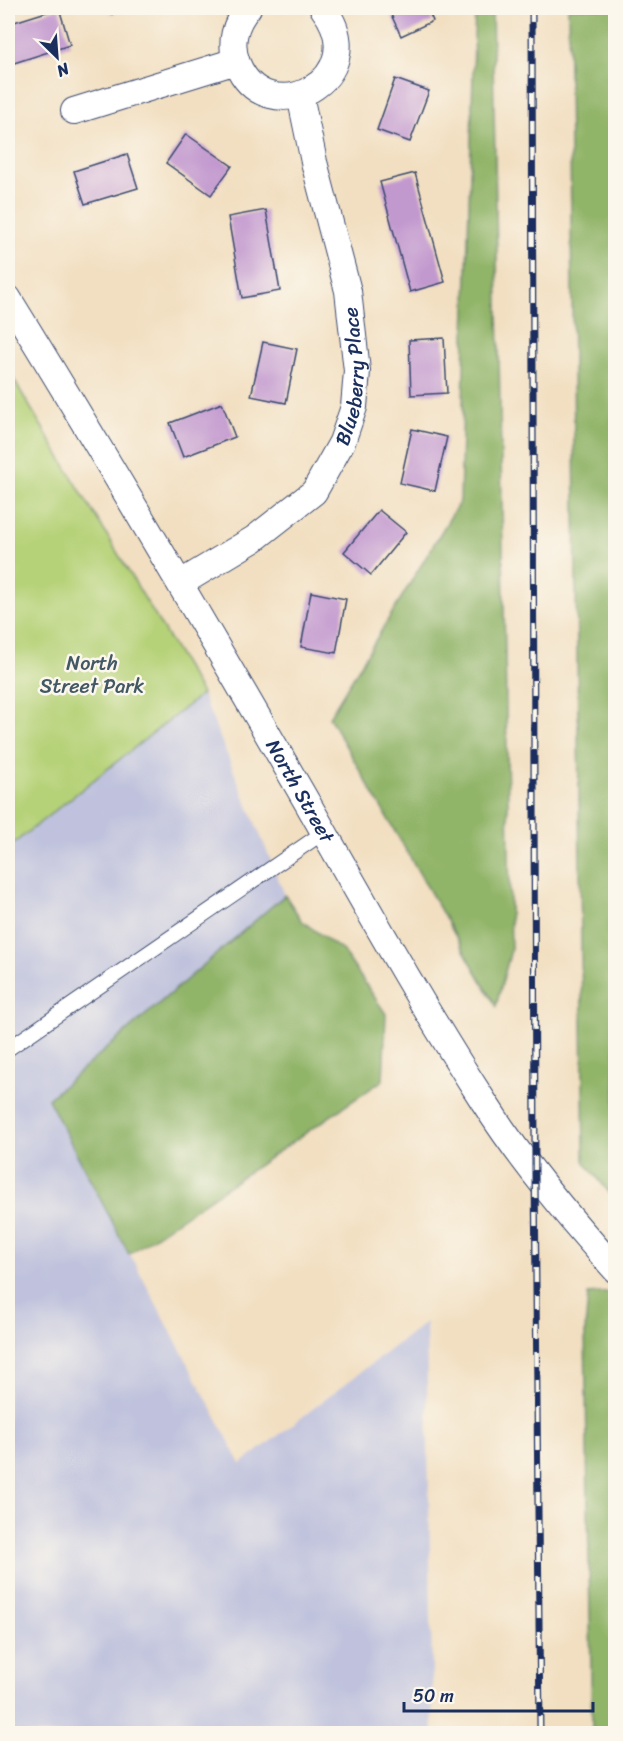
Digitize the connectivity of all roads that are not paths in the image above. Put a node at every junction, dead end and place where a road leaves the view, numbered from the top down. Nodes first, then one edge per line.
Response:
1 (248, 8) edge
2 (323, 8) edge
3 (236, 61) junction
4 (300, 95) junction
5 (74, 111) dead end
6 (8, 298) edge
7 (181, 583) junction
8 (324, 832) junction
9 (8, 1049) edge
10 (615, 1270) edge

1 - 3 street
2 - 4 street
3 - 4 street
3 - 5 street
4 - 7 street, Blueberry Place
6 - 7 street, North Street
7 - 8 street, North Street
8 - 9 lane
8 - 10 street, North Street

